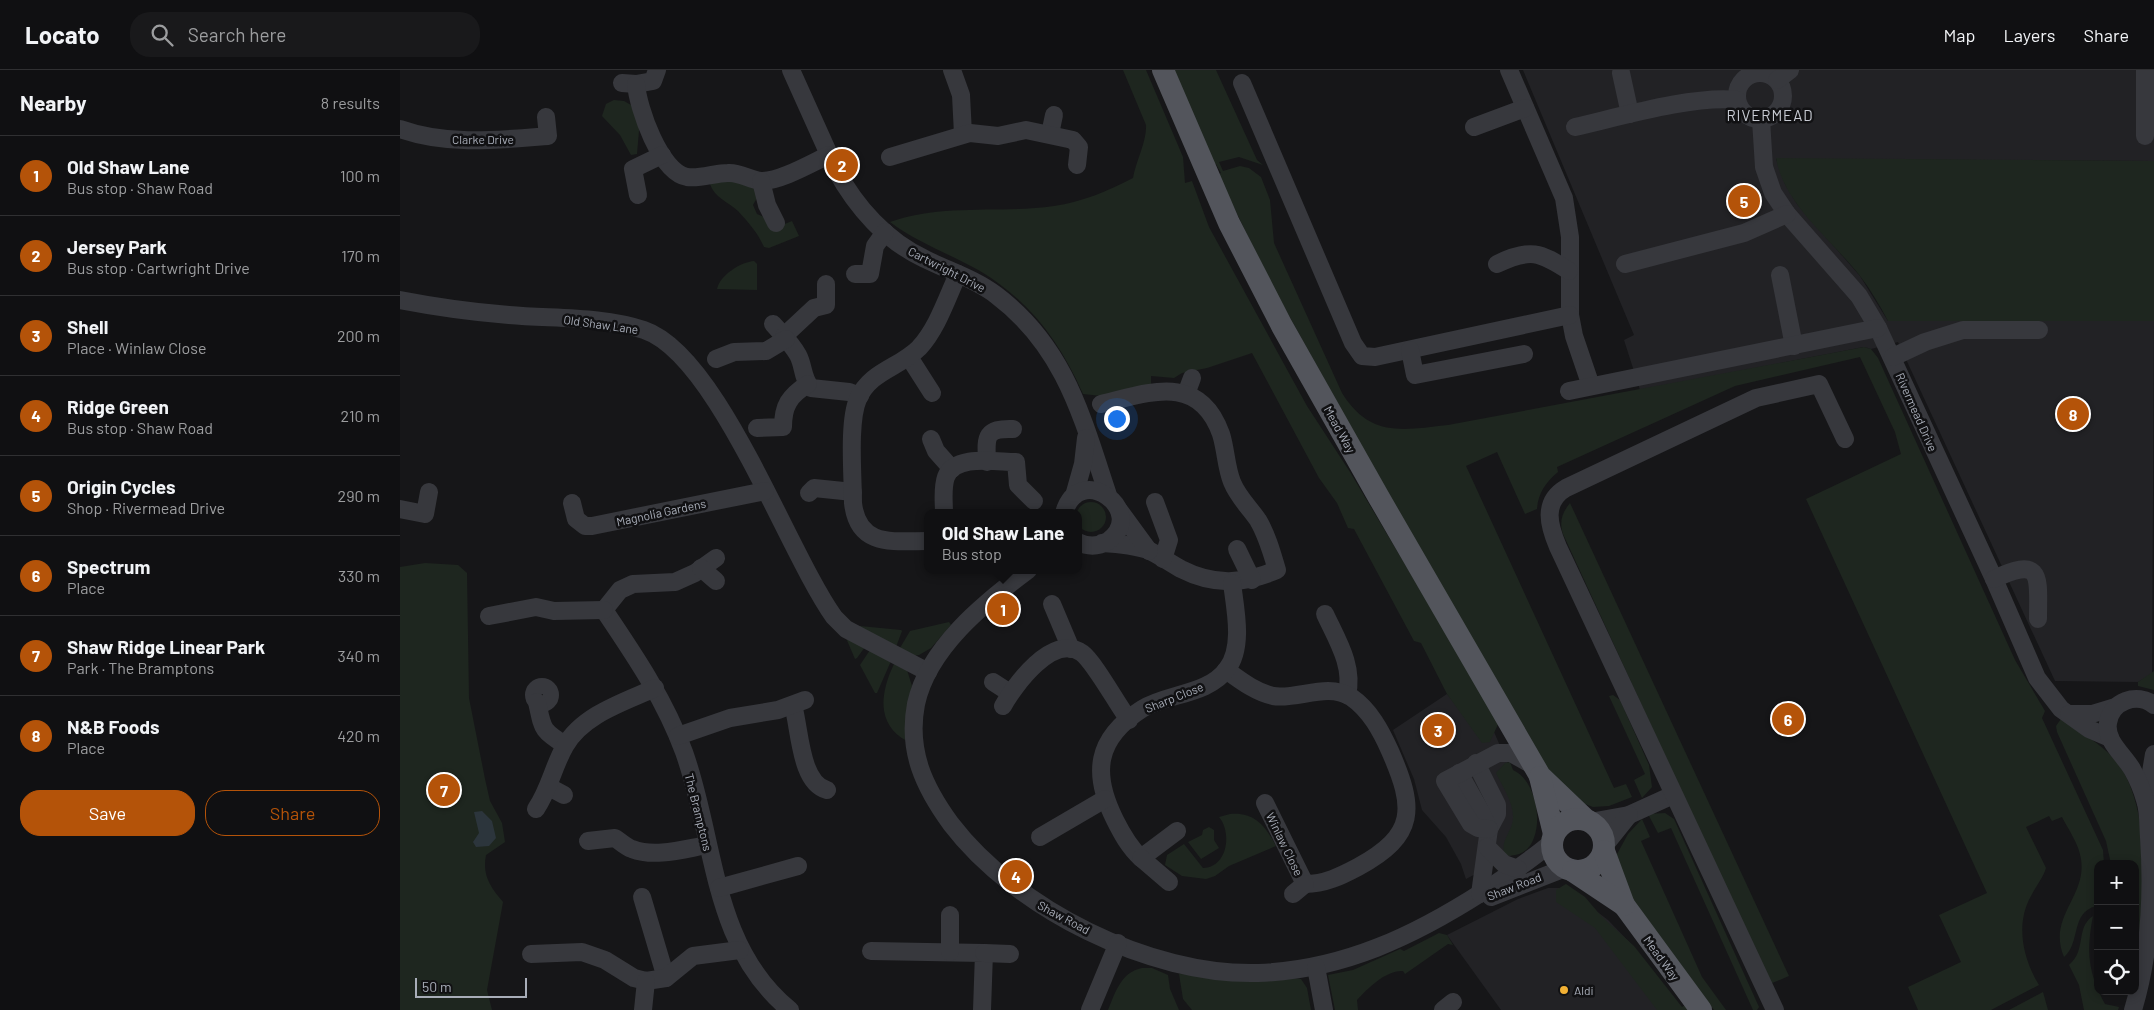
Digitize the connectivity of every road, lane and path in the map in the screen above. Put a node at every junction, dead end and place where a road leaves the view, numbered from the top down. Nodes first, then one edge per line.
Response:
1 (791, 70) edge
2 (952, 70) edge
3 (1163, 70) edge
4 (1509, 70) edge
5 (2145, 70) edge
6 (1621, 73) dead end
7 (1784, 75) edge
8 (642, 79) edge
9 (1242, 83) dead end
10 (1737, 100) junction
11 (1524, 108) junction
12 (1054, 114) dead end
13 (1630, 114) junction
14 (546, 117) dead end
15 (1760, 120) junction
16 (1474, 127) dead end
17 (1575, 127) dead end
18 (400, 129) edge
19 (963, 134) junction
20 (1058, 136) junction
21 (2145, 136) dead end
22 (662, 155) junction
23 (829, 156) junction
24 (890, 158) dead end
25 (1077, 165) dead end
26 (761, 181) junction
27 (638, 195) dead end
28 (1787, 214) junction
29 (776, 223) dead end
30 (885, 232) junction
31 (1497, 264) dead end
32 (1625, 264) dead end
33 (1569, 271) junction
34 (855, 274) dead end
35 (958, 274) junction
36 (1780, 275) dead end
37 (826, 284) dead end
38 (400, 300) edge
39 (1570, 315) junction
40 (1878, 328) junction
41 (2039, 330) dead end
42 (781, 333) junction
43 (1794, 346) junction
44 (1410, 350) junction
45 (1524, 354) dead end
46 (909, 357) junction
47 (1893, 357) junction
48 (716, 359) dead end
49 (808, 384) junction
50 (1590, 386) junction
51 (1569, 390) dead end
52 (932, 393) dead end
53 (860, 396) junction
54 (1102, 404) dead end
55 (757, 428) dead end
56 (1013, 429) dead end
57 (1087, 431) junction
58 (931, 439) dead end
59 (1845, 439) dead end
60 (987, 462) junction
61 (952, 469) junction
62 (766, 491) junction
63 (430, 492) dead end
64 (853, 492) junction
65 (809, 493) dead end
66 (1108, 495) junction
67 (1074, 496) junction
68 (1034, 501) dead end
69 (572, 502) dead end
70 (1154, 502) dead end
71 (400, 509) edge
72 (944, 509) edge
73 (1066, 509) edge
74 (1119, 510) junction
75 (924, 541) edge
76 (1087, 545) edge
77 (1237, 550) dead end
78 (1156, 555) junction
79 (716, 558) dead end
80 (701, 568) junction
81 (1024, 574) edge
82 (1994, 579) junction
83 (1252, 580) junction
84 (716, 581) dead end
85 (1232, 583) junction
86 (1052, 604) dead end
87 (604, 610) junction
88 (1325, 614) dead end
89 (489, 616) dead end
90 (2038, 619) dead end
91 (1071, 649) junction
92 (1226, 670) junction
93 (928, 672) junction
94 (993, 682) dead end
95 (655, 688) junction
96 (1346, 695) junction
97 (537, 702) dead end
98 (2154, 705) edge
99 (2115, 707) junction
100 (2069, 714) junction
101 (1129, 720) junction
102 (678, 736) junction
103 (2115, 744) junction
104 (566, 745) junction
105 (2154, 749) edge
106 (2154, 754) edge
107 (1481, 761) junction
108 (1537, 771) junction
109 (827, 790) dead end
110 (1673, 795) junction
111 (1105, 799) junction
112 (2146, 802) junction
113 (1265, 803) dead end
114 (536, 809) dead end
115 (1629, 815) junction
116 (1588, 820) junction
117 (1489, 830) junction
118 (1177, 831) dead end
119 (1040, 837) dead end
120 (1553, 838) junction
121 (588, 841) dead end
122 (707, 845) junction
123 (1487, 847) junction
124 (1604, 848) junction
125 (1141, 858) junction
126 (798, 866) dead end
127 (1518, 869) junction
128 (1569, 869) junction
129 (1169, 882) dead end
130 (719, 888) junction
131 (1480, 894) junction
132 (642, 896) dead end
133 (1464, 904) junction
134 (1624, 905) junction
135 (950, 915) dead end
136 (1118, 943) junction
137 (740, 950) junction
138 (871, 951) dead end
139 (950, 952) junction
140 (984, 953) junction
141 (531, 954) dead end
142 (1010, 954) dead end
143 (1316, 967) junction
144 (666, 978) junction
145 (646, 981) junction
146 (643, 1010) edge
147 (790, 1010) edge
148 (982, 1010) edge
149 (1090, 1010) edge
150 (1324, 1010) edge
151 (1701, 1010) edge
152 (1775, 1010) edge
153 (2133, 1010) edge

1 - 23 street, Cartwright Drive
2 - 19 street
3 - 108 main road, Mead Way
4 - 11 street
5 - 21 street
6 - 13 street
7 - 10 street
7 - 15 street
8 - 22 street
9 - 44 street
10 - 13 street
10 - 15 street
11 - 16 street
11 - 33 street
12 - 20 street
13 - 17 street
14 - 18 street, Clarke Drive
15 - 28 street, Rivermead Drive
19 - 20 street
19 - 24 street
20 - 25 street
22 - 26 street
22 - 27 street
23 - 26 street
23 - 30 street, Cartwright Drive
26 - 29 street
28 - 32 street
28 - 40 street, Rivermead Drive
30 - 34 street
30 - 35 street, Cartwright Drive
31 - 33 street
33 - 39 street
35 - 46 street
35 - 57 street, Cartwright Drive
36 - 43 street
37 - 42 street
38 - 62 street, Old Shaw Lane
39 - 44 street
39 - 50 street
40 - 43 street
40 - 47 street, Rivermead Drive
41 - 47 street
42 - 48 street
42 - 49 street
43 - 50 street
44 - 45 street
46 - 52 street
46 - 53 street
47 - 82 street, Rivermead Drive
49 - 53 street
49 - 55 street
50 - 51 street
53 - 64 street
54 - 83 street
56 - 60 street
57 - 66 street, Cartwright Drive
57 - 67 street, Cartwright Drive
58 - 61 street
59 - 110 street
60 - 61 street
60 - 68 street
61 - 72 street
62 - 69 street, Magnolia Gardens
62 - 93 street, Old Shaw Lane
63 - 71 street
64 - 65 street
64 - 75 street
66 - 67 street
66 - 74 street, Cartwright Drive
67 - 73 street, Cartwright Drive
70 - 78 street
74 - 76 street
74 - 78 street, Cartwright Drive
76 - 78 street
77 - 83 street
78 - 85 street
79 - 80 street
80 - 84 street
80 - 87 street
81 - 93 street, Shaw Road
82 - 90 street
82 - 100 street, Rivermead Drive
83 - 85 street
85 - 92 street
86 - 91 street
87 - 89 street
87 - 95 street, The Bramptons
88 - 96 street
91 - 94 street
91 - 101 street
92 - 96 street
92 - 101 street, Sharp Close
93 - 136 street, Shaw Road
95 - 102 street, The Bramptons
95 - 104 street
96 - 113 street, Winlaw Close
97 - 104 street
98 - 99 street
99 - 100 street
99 - 103 street
100 - 103 street, Rivermead Drive
101 - 111 street, Sharp Close
102 - 109 street
102 - 122 street, The Bramptons
103 - 105 street
103 - 112 street
104 - 114 street
106 - 112 street
107 - 108 street
107 - 117 street
107 - 117 street
108 - 116 main road, Mead Way
108 - 120 main road, Mead Way
110 - 115 street
110 - 152 street
111 - 119 street
111 - 125 street, Sharp Close
112 - 153 street
115 - 116 street
115 - 124 street
116 - 120 main road
116 - 124 main road
117 - 123 street
118 - 125 street
120 - 127 street, Shaw Road
120 - 128 main road
121 - 122 street
122 - 130 street, The Bramptons
123 - 127 street
123 - 131 street
124 - 128 main road
124 - 134 main road, Mead Way
125 - 129 street, Sharp Close
126 - 130 street
127 - 131 street, Shaw Road
128 - 133 street, Shaw Road
128 - 134 main road, Mead Way
130 - 137 street, The Bramptons
131 - 133 street, Shaw Road
132 - 144 street
133 - 143 street, Shaw Road
134 - 151 main road, Mead Way
135 - 139 street
136 - 143 street, Shaw Road
136 - 149 street
137 - 144 street
137 - 147 street, The Bramptons
138 - 139 street
139 - 140 street
140 - 142 street
140 - 148 street
141 - 145 street
143 - 150 street
144 - 145 street
145 - 146 street

